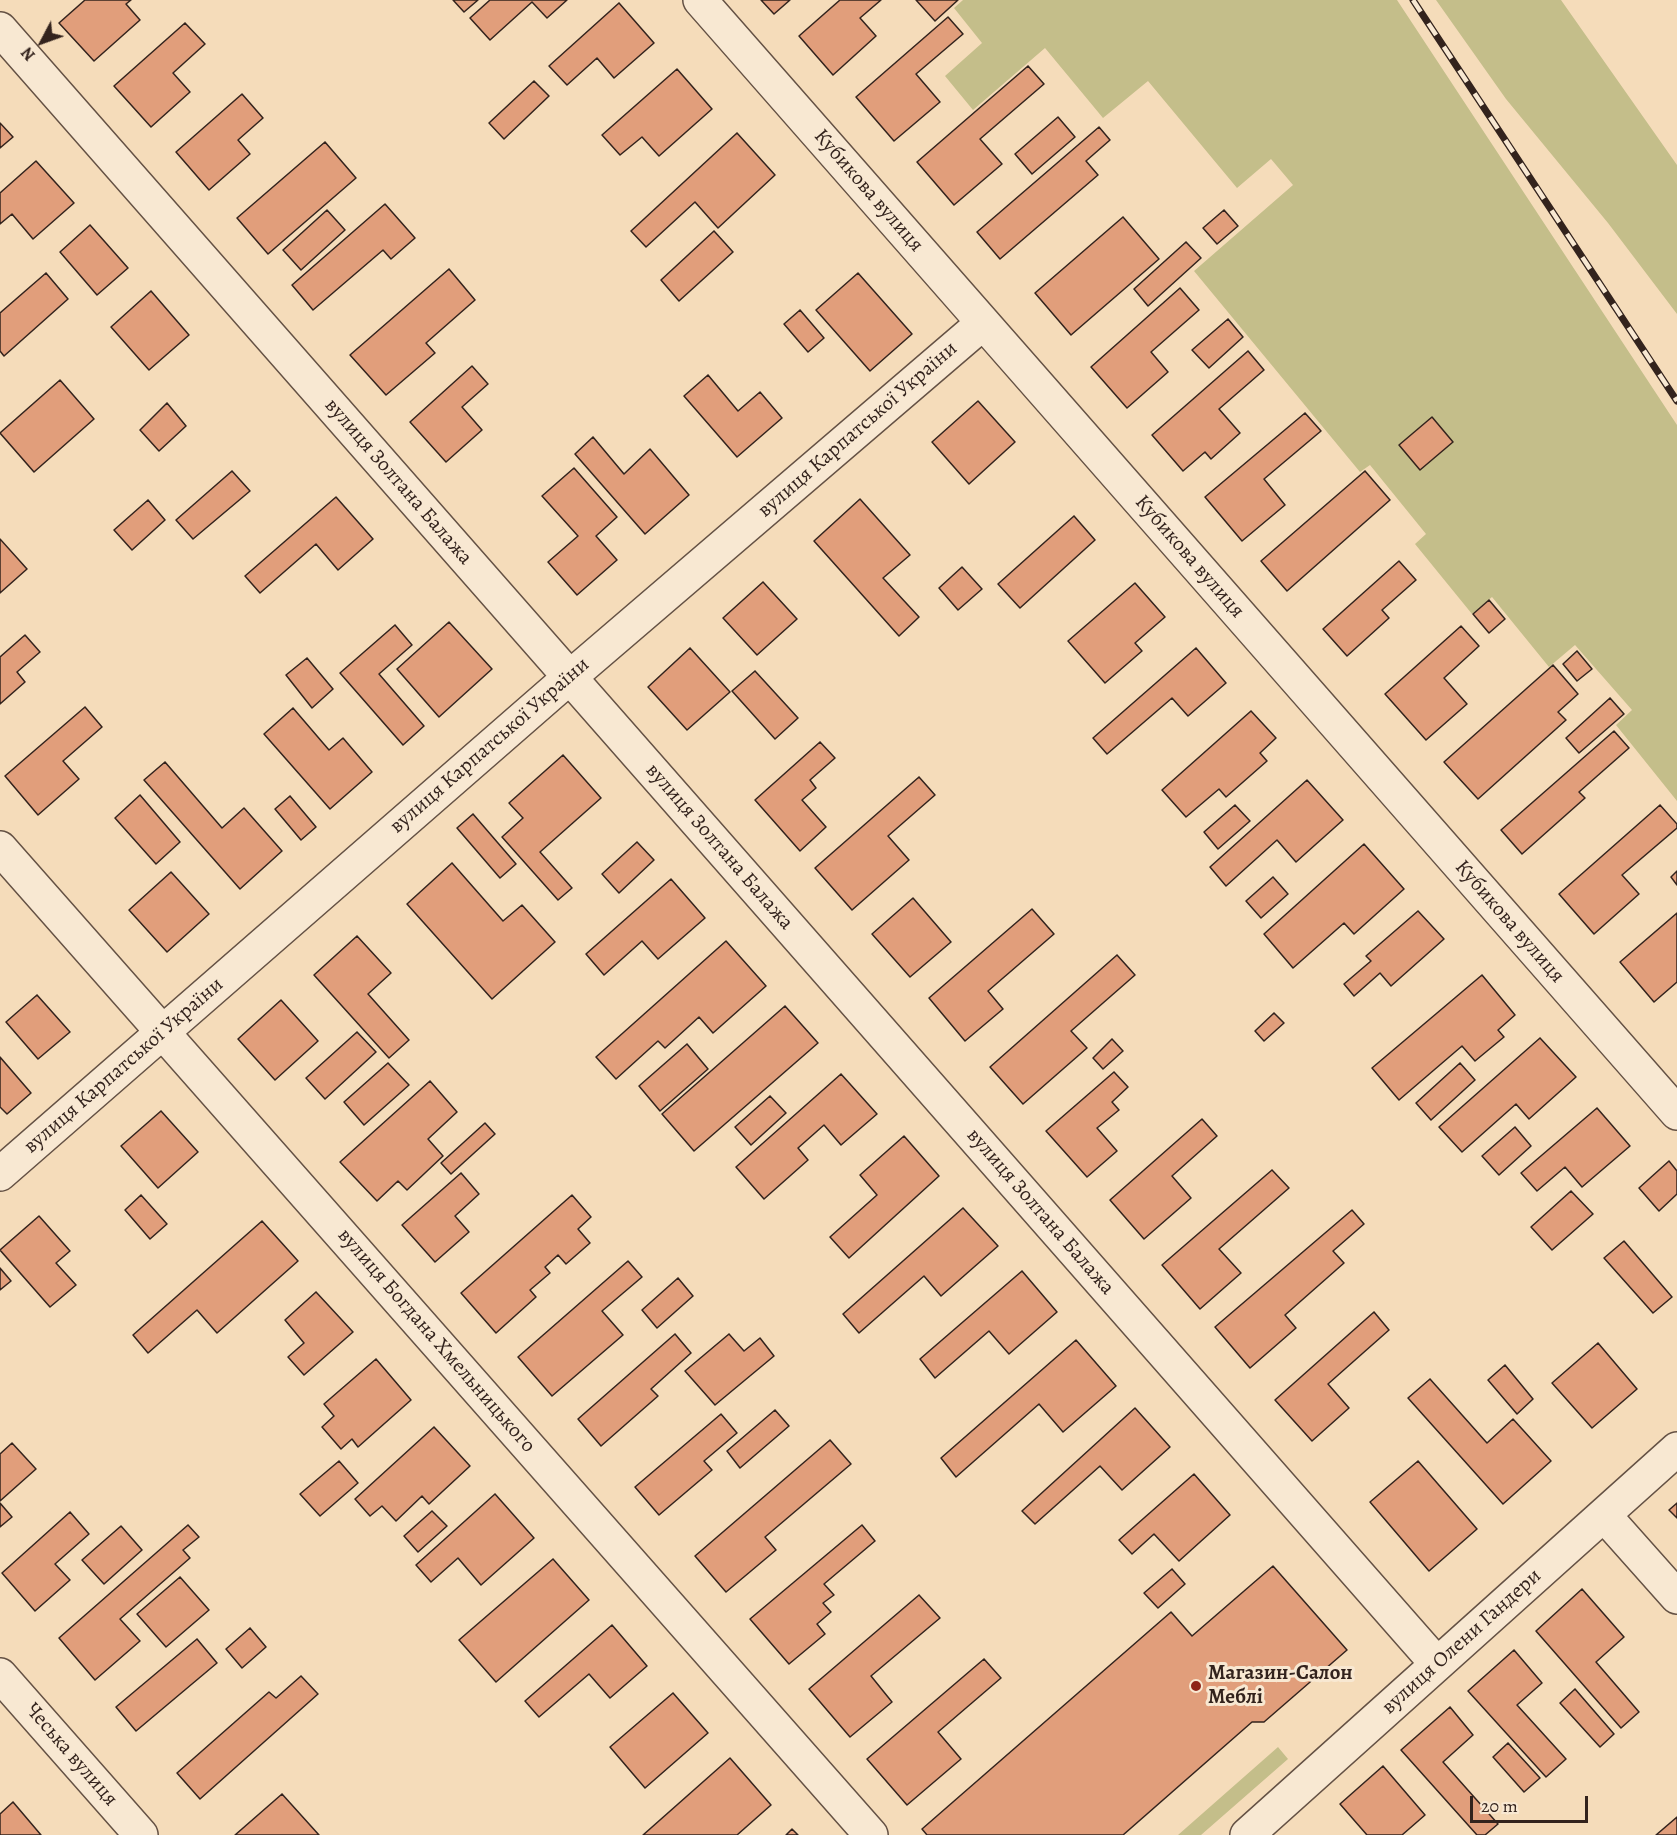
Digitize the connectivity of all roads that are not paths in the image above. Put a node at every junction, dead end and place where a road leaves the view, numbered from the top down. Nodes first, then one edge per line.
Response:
1 (700, 0) edge
2 (0, 29) edge
3 (983, 323) junction
4 (570, 677) junction
5 (0, 848) edge
6 (162, 1031) junction
7 (1677, 1113) edge
8 (0, 1174) edge
9 (1677, 1449) edge
10 (1604, 1515) junction
11 (1677, 1597) edge
12 (1437, 1664) junction
13 (0, 1675) edge
14 (141, 1835) edge
15 (871, 1835) edge
16 (1247, 1835) edge

1 - 3 street, Кубикова вулиця
2 - 4 street, вулиця Золтана Балажа
3 - 4 street, вулиця Карпатської України
3 - 7 street, Кубикова вулиця
4 - 6 street, вулиця Карпатської України
4 - 12 street, вулиця Золтана Балажа
5 - 6 street, вулиця Богдана Хмельницького
6 - 8 street, вулиця Карпатської України
6 - 15 street, вулиця Богдана Хмельницького
9 - 10 street, вулиця Олени Гандери
10 - 11 street
10 - 12 street, вулиця Олени Гандери
12 - 16 street, вулиця Олени Гандери
13 - 14 street, Чеська вулиця

